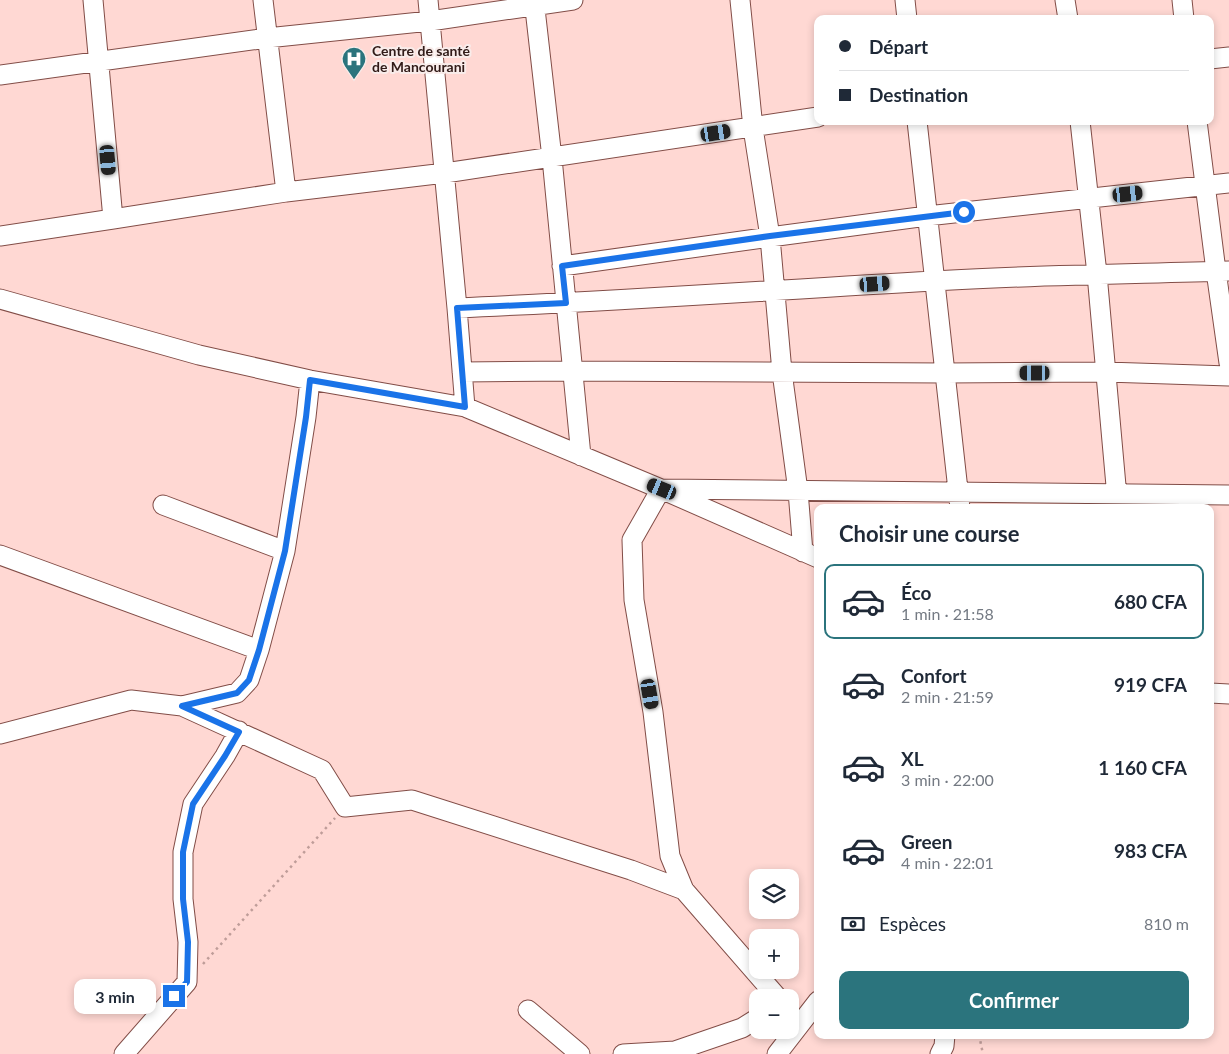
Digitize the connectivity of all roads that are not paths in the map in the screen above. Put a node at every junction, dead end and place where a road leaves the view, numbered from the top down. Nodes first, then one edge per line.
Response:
1 (93, 0) edge
2 (263, 0) edge
3 (428, 0) edge
4 (573, 0) edge
5 (740, 0) edge
6 (905, 0) edge
7 (1065, 0) edge
8 (1182, 0) edge
9 (535, 3) edge
10 (907, 15) edge
11 (1067, 15) edge
12 (1184, 15) edge
13 (430, 21) junction
14 (267, 38) junction
15 (1229, 56) edge
16 (1214, 58) edge
17 (99, 61) junction
18 (0, 76) edge
19 (814, 118) edge
20 (917, 125) edge
21 (1081, 125) edge
22 (1198, 125) edge
23 (753, 128) junction
24 (552, 158) junction
25 (444, 173) junction
26 (1229, 183) edge
27 (1206, 186) junction
28 (286, 192) junction
29 (1090, 199) junction
30 (928, 216) junction
31 (113, 219) junction
32 (0, 236) edge
33 (770, 236) junction
34 (562, 266) junction
35 (1222, 271) edge
36 (1097, 274) junction
37 (935, 281) junction
38 (775, 291) junction
39 (0, 299) edge
40 (566, 303) junction
41 (457, 308) junction
42 (1229, 363) edge
43 (574, 371) junction
44 (462, 372) junction
45 (782, 372) junction
46 (1106, 372) junction
47 (945, 373) junction
48 (1229, 376) edge
49 (310, 380) junction
50 (465, 407) junction
51 (581, 456) junction
52 (662, 489) junction
53 (798, 491) junction
54 (1229, 495) edge
55 (959, 500) edge
56 (1118, 501) edge
57 (163, 505) dead end
58 (285, 551) junction
59 (0, 555) edge
60 (810, 555) edge
61 (259, 650) junction
62 (1214, 693) edge
63 (1229, 694) edge
64 (182, 706) junction
65 (239, 732) junction
66 (0, 734) edge
67 (684, 890) junction
68 (770, 989) edge
69 (814, 1003) edge
70 (528, 1010) dead end
71 (799, 1013) edge
72 (749, 1024) edge
73 (784, 1039) edge
74 (945, 1039) edge
75 (124, 1054) edge
76 (580, 1054) edge
77 (623, 1054) edge
78 (777, 1054) edge
79 (940, 1054) edge

1 - 17 street
2 - 14 street
3 - 13 street
4 - 9 street
5 - 23 street
6 - 10 street
7 - 11 street
8 - 12 street
9 - 13 street
9 - 24 street
13 - 14 street
13 - 25 street
14 - 17 street
14 - 28 street
15 - 16 street
17 - 18 street
17 - 31 street
19 - 23 street
20 - 30 street
21 - 29 street
22 - 27 street
23 - 24 street
23 - 33 street
24 - 25 street
24 - 34 street
25 - 28 street
25 - 41 street
26 - 27 street
27 - 29 street
27 - 35 street
28 - 31 street
29 - 30 street
29 - 36 street
30 - 33 street
30 - 37 street
31 - 32 street
33 - 34 street
33 - 38 street
34 - 40 street
35 - 36 street
35 - 42 street
36 - 37 street
36 - 46 street
37 - 38 street
37 - 47 street
38 - 40 street
38 - 45 street
39 - 49 street
40 - 41 street
40 - 43 street
41 - 44 street
43 - 44 street
43 - 45 street
43 - 51 street
44 - 50 street
45 - 47 street
45 - 53 street
46 - 47 street
46 - 48 street
46 - 56 street
47 - 55 street
49 - 50 street
49 - 58 street
50 - 51 street
51 - 52 street
52 - 53 street
52 - 60 street
52 - 67 street
53 - 55 street
53 - 60 street
54 - 56 street
55 - 56 street
57 - 58 street
58 - 61 street
59 - 61 street
61 - 64 street
62 - 63 street
64 - 65 street
64 - 66 street
65 - 67 street
65 - 75 street
67 - 68 street
69 - 71 street
70 - 76 street
72 - 77 street
73 - 78 street
74 - 79 street

